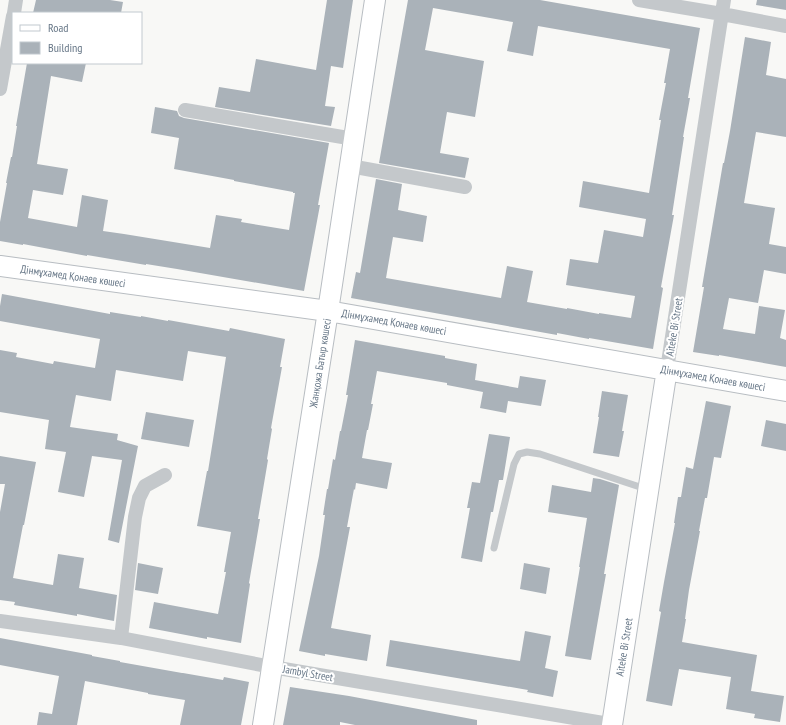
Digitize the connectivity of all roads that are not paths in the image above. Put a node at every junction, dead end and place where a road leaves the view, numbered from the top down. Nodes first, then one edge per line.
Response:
1 (16, 0) edge
2 (375, 0) edge
3 (639, 0) edge
4 (723, 7) edge
5 (13, 12) edge
6 (12, 20) edge
7 (786, 26) edge
8 (0, 89) edge
9 (185, 110) dead end
10 (354, 139) junction
11 (350, 166) junction
12 (465, 187) dead end
13 (0, 266) edge
14 (328, 311) junction
15 (667, 369) junction
16 (786, 391) edge
17 (165, 475) dead end
18 (648, 490) junction
19 (494, 548) dead end
20 (0, 621) edge
21 (121, 638) junction
22 (272, 667) junction
23 (263, 725) edge
24 (613, 725) edge

1 - 5 street
2 - 10 street, Жанқожа Батыр көшесі
3 - 4 street
4 - 7 street
4 - 15 street, Aiteke Bi Street
6 - 8 street
9 - 10 street
10 - 11 street, Жанқожа Батыр көшесі
11 - 12 street
11 - 14 street, Жанқожа Батыр көшесі
13 - 14 street, Дінмұхамед Қонаев көшесі
14 - 15 street, Дінмұхамед Қонаев көшесі
14 - 22 street, Жанқожа Батыр көшесі
15 - 16 street, Дінмұхамед Қонаев көшесі
15 - 18 street, Aiteke Bi Street
17 - 21 street
18 - 19 lane
18 - 24 street, Aiteke Bi Street
20 - 21 street, Jambyl Street
21 - 22 street, Jambyl Street
22 - 23 street, Жанқожа Батыр көшесі
22 - 24 street, Jambyl Street

